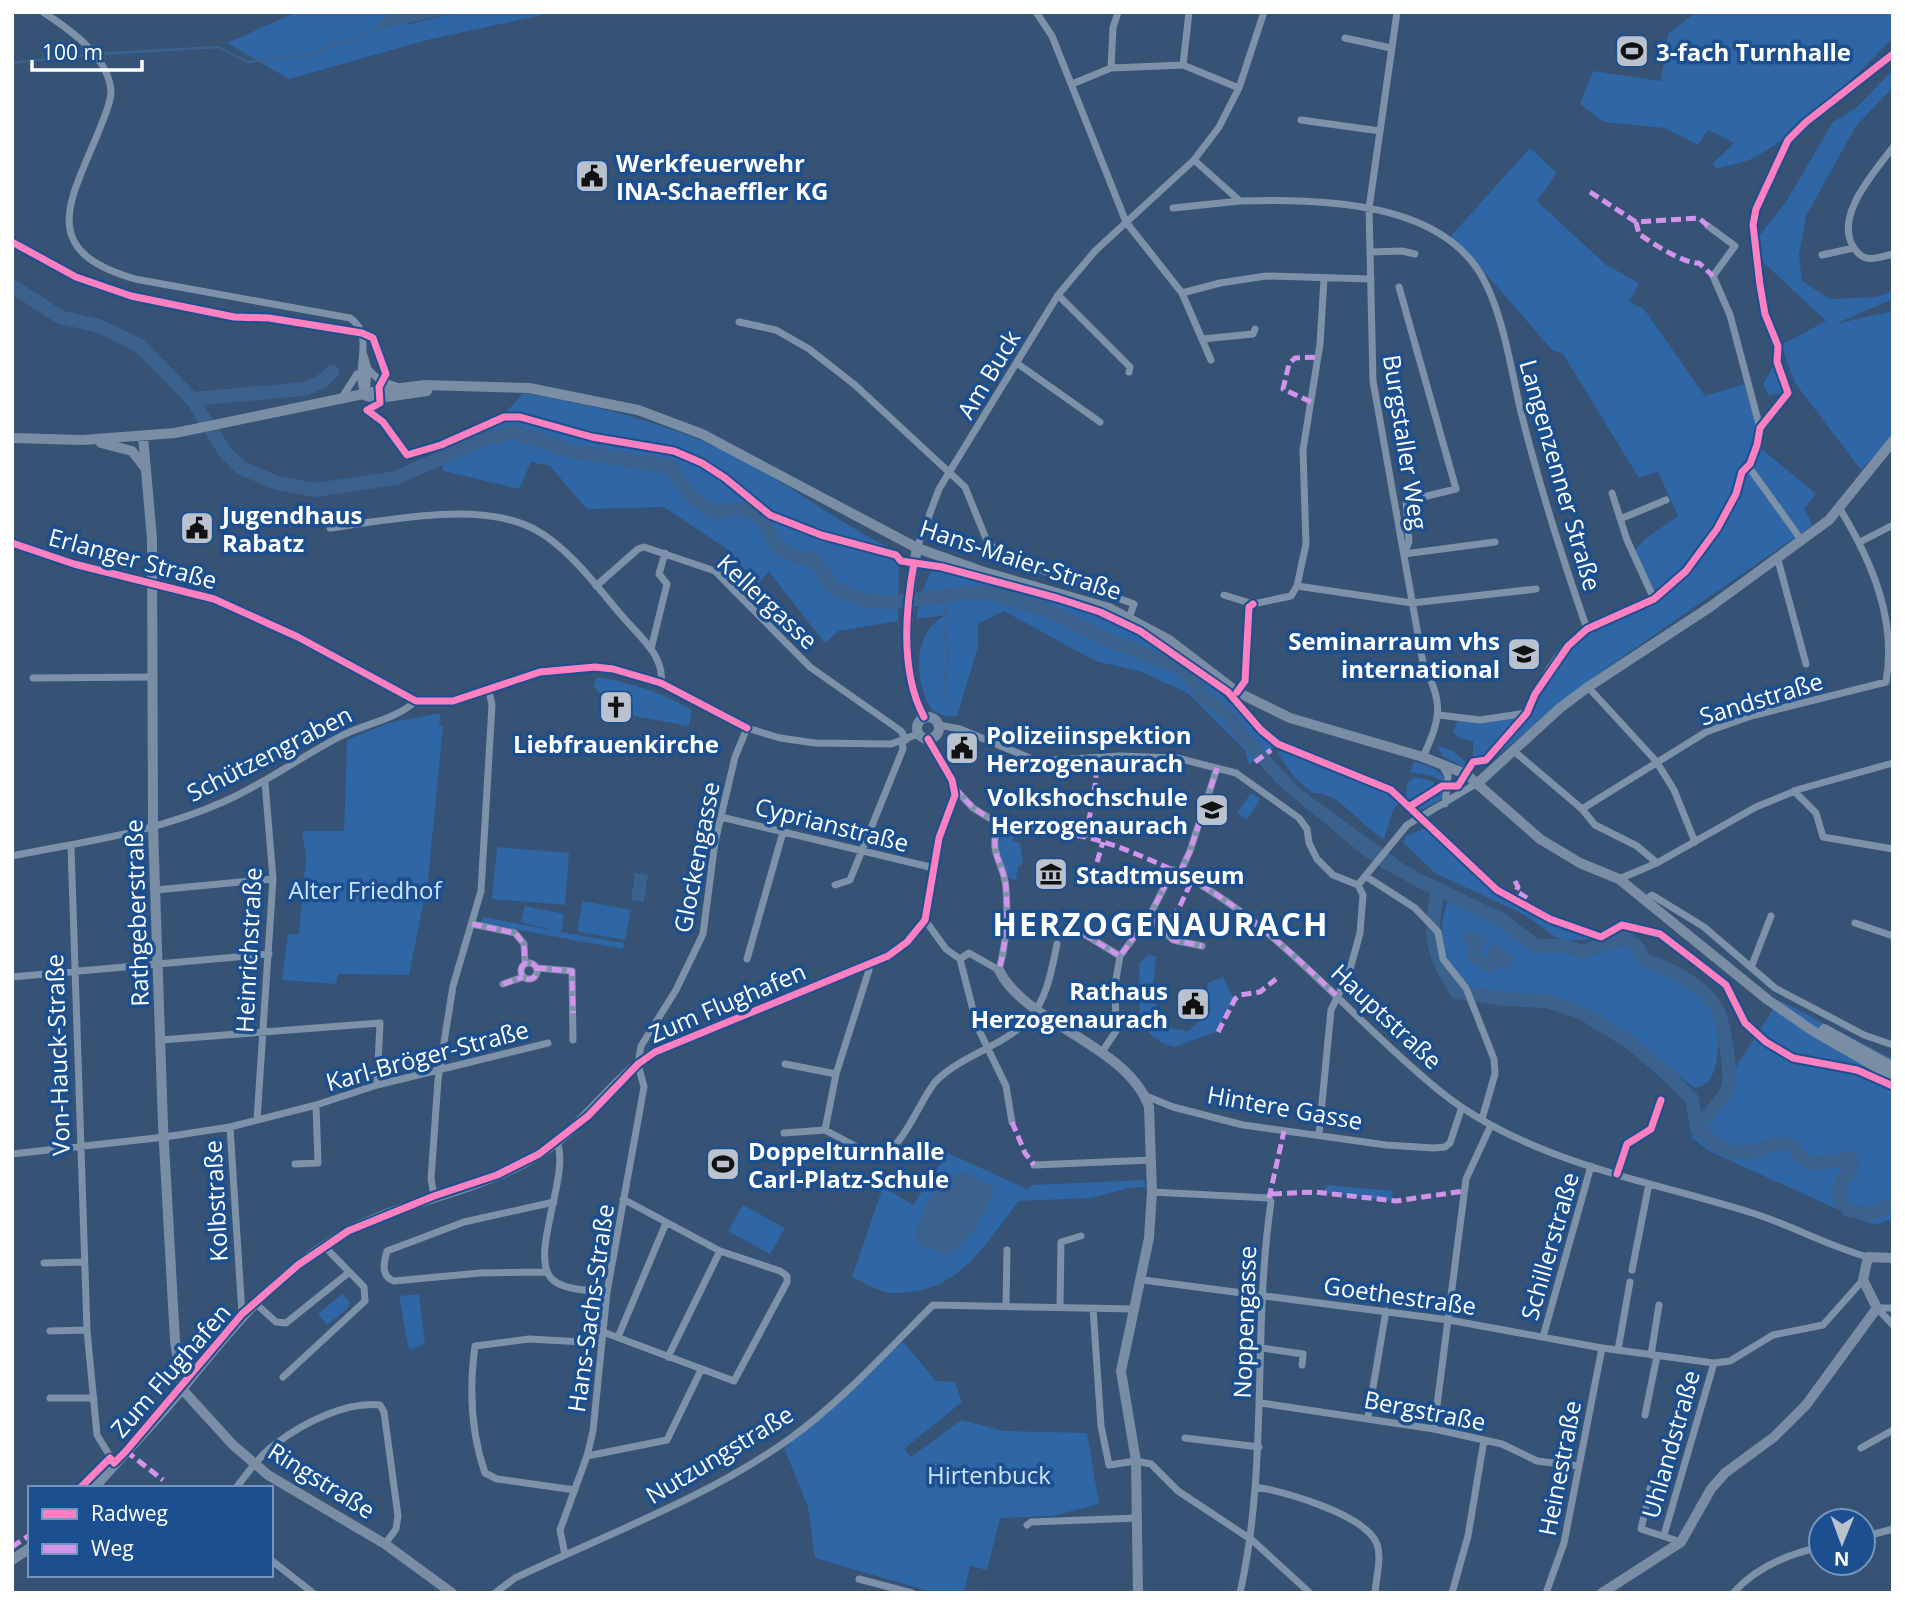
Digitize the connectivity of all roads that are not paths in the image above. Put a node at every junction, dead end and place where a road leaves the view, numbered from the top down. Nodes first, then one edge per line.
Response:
1 (43, 12) edge
2 (1036, 12) edge
3 (1118, 12) edge
4 (1189, 12) edge
5 (1264, 12) edge
6 (1397, 12) edge
7 (1345, 38) dead end
8 (1391, 48) junction
9 (1183, 65) junction
10 (1111, 68) junction
11 (1072, 84) junction
12 (1239, 88) junction
13 (1301, 120) dead end
14 (1380, 131) junction
15 (1893, 147) edge
16 (1194, 160) junction
17 (1240, 201) junction
18 (1173, 208) dead end
19 (1369, 208) junction
20 (1126, 222) junction
21 (1708, 226) dead end
22 (1854, 248) junction
23 (1370, 252) junction
24 (1415, 254) dead end
25 (1893, 254) edge
26 (1822, 255) dead end
27 (1324, 279) junction
28 (1371, 279) junction
29 (1399, 287) dead end
30 (1182, 293) junction
31 (1058, 295) junction
32 (739, 322) dead end
33 (1255, 329) dead end
34 (1202, 339) junction
35 (1211, 360) dead end
36 (1018, 364) junction
37 (364, 368) junction
38 (1129, 372) dead end
39 (445, 386) junction
40 (399, 387) junction
41 (365, 396) junction
42 (339, 401) junction
43 (1100, 422) dead end
44 (143, 436) junction
45 (12, 438) edge
46 (83, 440) junction
47 (1893, 441) edge
48 (146, 469) junction
49 (950, 472) junction
50 (1612, 493) dead end
51 (1666, 500) dead end
52 (1840, 509) junction
53 (1620, 519) junction
54 (1893, 525) edge
55 (330, 528) dead end
56 (1802, 541) junction
57 (1495, 542) dead end
58 (1860, 542) junction
59 (12, 543) edge
60 (917, 548) junction
61 (665, 553) junction
62 (1404, 554) junction
63 (1778, 560) junction
64 (152, 582) junction
65 (596, 586) junction
66 (1297, 586) junction
67 (1536, 589) dead end
68 (1224, 595) dead end
69 (1412, 603) junction
70 (1253, 604) junction
71 (1893, 604) edge
72 (1884, 605) junction
73 (1129, 618) junction
74 (1587, 629) junction
75 (651, 649) junction
76 (1892, 655) edge
77 (1806, 664) dead end
78 (154, 677) junction
79 (33, 678) dead end
80 (661, 683) junction
81 (1588, 687) junction
82 (489, 691) junction
83 (1237, 692) junction
84 (416, 701) junction
85 (1439, 715) junction
86 (924, 717) junction
87 (939, 725) junction
88 (747, 728) junction
89 (918, 733) junction
90 (928, 739) junction
91 (904, 741) junction
92 (1515, 752) junction
93 (1423, 757) junction
94 (1656, 761) junction
95 (1440, 763) junction
96 (1893, 763) edge
97 (1217, 768) junction
98 (265, 782) junction
99 (1479, 782) junction
100 (955, 788) junction
101 (1794, 791) junction
102 (1445, 804) junction
103 (1581, 809) junction
104 (721, 817) junction
105 (153, 828) junction
106 (783, 832) junction
107 (1695, 842) junction
108 (71, 847) junction
109 (1893, 849) edge
110 (861, 852) junction
111 (12, 856) edge
112 (1657, 863) junction
113 (934, 868) junction
114 (1176, 871) junction
115 (1369, 875) junction
116 (273, 879) junction
117 (1619, 879) junction
118 (1359, 885) junction
119 (835, 886) dead end
120 (156, 890) junction
121 (1645, 900) junction
122 (1771, 916) dead end
123 (1149, 917) junction
124 (925, 920) junction
125 (1855, 923) dead end
126 (472, 924) junction
127 (1084, 934) dead end
128 (1893, 936) edge
129 (1057, 944) dead end
130 (1202, 946) dead end
131 (269, 954) junction
132 (1121, 956) junction
133 (747, 959) dead end
134 (960, 959) junction
135 (869, 962) junction
136 (525, 964) junction
137 (1752, 965) junction
138 (158, 966) junction
139 (537, 968) junction
140 (999, 970) junction
141 (75, 973) junction
142 (12, 977) edge
143 (523, 977) junction
144 (503, 984) dead end
145 (1336, 995) junction
146 (1795, 1000) junction
147 (1036, 1009) junction
148 (1788, 1013) junction
149 (263, 1031) junction
150 (161, 1040) junction
151 (573, 1040) dead end
152 (548, 1043) dead end
153 (1893, 1045) edge
154 (988, 1050) junction
155 (1101, 1052) junction
156 (638, 1064) junction
157 (785, 1065) dead end
158 (1893, 1067) edge
159 (439, 1069) junction
160 (836, 1074) junction
161 (1893, 1077) edge
162 (377, 1084) junction
163 (1146, 1096) junction
164 (316, 1105) junction
165 (1462, 1107) junction
166 (1482, 1119) junction
167 (257, 1120) junction
168 (1012, 1122) dead end
169 (1491, 1125) junction
170 (230, 1127) junction
171 (825, 1130) junction
172 (785, 1133) dead end
173 (1319, 1134) junction
174 (165, 1138) junction
175 (557, 1142) junction
176 (80, 1145) junction
177 (12, 1154) edge
178 (1151, 1160) junction
179 (295, 1164) dead end
180 (1034, 1165) dead end
181 (1591, 1166) junction
182 (1649, 1184) junction
183 (1152, 1192) junction
184 (434, 1196) junction
185 (623, 1199) junction
186 (554, 1202) junction
187 (666, 1223) junction
188 (1081, 1236) dead end
189 (324, 1246) junction
190 (1007, 1250) dead end
191 (720, 1251) junction
192 (1868, 1257) junction
193 (1893, 1258) edge
194 (83, 1262) junction
195 (44, 1264) dead end
196 (1632, 1270) dead end
197 (547, 1272) junction
198 (347, 1274) junction
199 (1143, 1280) junction
200 (1863, 1280) junction
201 (1630, 1282) dead end
202 (607, 1292) junction
203 (1262, 1296) junction
204 (258, 1305) junction
205 (1659, 1305) dead end
206 (1006, 1306) junction
207 (1060, 1307) junction
208 (1093, 1308) junction
209 (1877, 1308) junction
210 (1893, 1308) edge
211 (1134, 1309) junction
212 (1386, 1311) junction
213 (242, 1314) junction
214 (1449, 1320) junction
215 (1893, 1325) edge
216 (87, 1330) junction
217 (50, 1331) dead end
218 (603, 1332) junction
219 (618, 1337) junction
220 (1543, 1337) junction
221 (601, 1343) junction
222 (1262, 1348) junction
223 (1602, 1348) junction
224 (1618, 1350) junction
225 (1654, 1355) junction
226 (668, 1357) junction
227 (1714, 1363) junction
228 (1302, 1365) dead end
229 (701, 1370) junction
230 (283, 1377) dead end
231 (182, 1389) junction
232 (50, 1398) dead end
233 (93, 1398) junction
234 (1261, 1403) junction
235 (1645, 1415) dead end
236 (1368, 1417) junction
237 (1434, 1429) junction
238 (1893, 1430) edge
239 (1185, 1438) dead end
240 (1485, 1440) junction
241 (1259, 1447) junction
242 (1861, 1447) dead end
243 (587, 1456) junction
244 (1136, 1461) junction
245 (114, 1463) junction
246 (255, 1464) junction
247 (1578, 1466) junction
248 (1653, 1481) dead end
249 (96, 1486) edge
250 (238, 1486) edge
251 (1256, 1487) junction
252 (575, 1490) junction
253 (1137, 1518) junction
254 (1027, 1525) dead end
255 (1664, 1535) junction
256 (1252, 1540) junction
257 (1681, 1542) junction
258 (385, 1544) junction
259 (28, 1549) edge
260 (1807, 1551) edge
261 (565, 1555) junction
262 (12, 1560) edge
263 (273, 1562) edge
264 (859, 1579) dead end
265 (313, 1593) edge
266 (452, 1593) edge
267 (495, 1593) edge
268 (912, 1593) edge
269 (1138, 1593) edge
270 (1240, 1593) edge
271 (1310, 1593) edge
272 (1375, 1593) edge
273 (1451, 1593) edge
274 (1546, 1593) edge
275 (1602, 1593) edge
276 (1734, 1593) edge

1 - 37 street
2 - 11 street
3 - 10 street
4 - 9 street
5 - 12 street, Am Buck
6 - 8 street, Burgstaller Weg
7 - 8 street
8 - 14 street, Burgstaller Weg
9 - 10 street
9 - 12 street
10 - 11 street
11 - 20 street
12 - 16 street, Am Buck
13 - 14 street
14 - 19 street, Burgstaller Weg
15 - 22 street
16 - 17 street
16 - 20 street, Am Buck
17 - 18 street, Langenzenner Straße
17 - 19 street, Langenzenner Straße
19 - 23 street, Burgstaller Weg
19 - 74 street, Langenzenner Straße
20 - 30 street
20 - 31 street, Am Buck
21 - 56 street
22 - 25 street
22 - 26 street
23 - 24 street
23 - 28 street, Burgstaller Weg
27 - 28 street
27 - 30 street
27 - 66 street
28 - 62 street, Burgstaller Weg
29 - 62 street
30 - 34 street
31 - 36 street, Am Buck
31 - 38 street
32 - 49 street
33 - 34 street
34 - 35 street
36 - 43 street
36 - 49 street, Am Buck
37 - 40 street
37 - 41 street
37 - 42 street
39 - 40 street, Hans-Maier-Straße
39 - 41 street, Hans-Maier-Straße
39 - 60 street, Hans-Maier-Straße
40 - 41 street, Hans-Maier-Straße
41 - 42 street, Hans-Maier-Straße
42 - 44 street, Hans-Maier-Straße
44 - 46 street, Hans-Maier-Straße
44 - 48 street, Rathgeberstraße
45 - 46 street, Hans-Maier-Straße
46 - 48 street
47 - 52 street
48 - 64 street, Rathgeberstraße
49 - 60 street, Am Buck
49 - 73 street
50 - 53 street
51 - 53 street
52 - 56 street
52 - 58 street
53 - 74 street
54 - 58 street
55 - 65 street
56 - 63 street
57 - 62 street, Burgstaller Weg
58 - 72 street
59 - 64 street, Erlanger Straße
60 - 73 street, Hans-Maier-Straße
60 - 86 street
61 - 65 street, Kellergasse
61 - 75 street
61 - 91 street, Kellergasse
62 - 69 street, Burgstaller Weg
63 - 77 street
63 - 81 street
64 - 78 street, Rathgeberstraße
64 - 84 street, Erlanger Straße
65 - 75 street
66 - 69 street
66 - 70 street
67 - 69 street
68 - 70 street
69 - 85 street, Burgstaller Weg
70 - 83 street
71 - 72 street
72 - 76 street
73 - 83 street, Hans-Maier-Straße
74 - 85 street, Langenzenner Straße
75 - 80 street
76 - 94 street, Sandstraße
78 - 79 street
78 - 105 street, Rathgeberstraße
80 - 82 street, Erlanger Straße
80 - 88 street, Erlanger Straße
81 - 92 street
81 - 94 street
82 - 84 street, Erlanger Straße
82 - 126 street
83 - 93 street, Hans-Maier-Straße
84 - 98 street, Schützengraben
85 - 93 street
86 - 87 street
86 - 89 street
87 - 90 street
87 - 97 street
88 - 91 street, Erlanger Straße
88 - 104 street, Glockengasse
89 - 90 street
89 - 91 street
90 - 100 street
91 - 110 street
92 - 99 street
92 - 103 street
93 - 95 street, Hans-Maier-Straße
94 - 103 street, Sandstraße
94 - 107 street
95 - 99 street, Hans-Maier-Straße
95 - 102 street
96 - 101 street
97 - 114 street
97 - 118 street
98 - 105 street, Schützengraben
98 - 116 street, Heinrichstraße
99 - 102 street
99 - 117 street, Hans-Maier-Straße
100 - 113 street
100 - 140 street
101 - 107 street
101 - 109 street
102 - 115 street
103 - 112 street
104 - 106 street, Cyprianstraße
104 - 156 street, Glockengasse
105 - 108 street, Schützengraben
105 - 120 street, Rathgeberstraße
106 - 110 street, Cyprianstraße
106 - 133 street
107 - 112 street
108 - 111 street, Schützengraben
108 - 141 street, Von-Hauck-Straße
110 - 113 street, Cyprianstraße
110 - 119 street
112 - 117 street
113 - 124 street
114 - 123 street
114 - 145 street, Hauptstraße
115 - 118 street
115 - 166 street
116 - 120 street
116 - 131 street, Heinrichstraße
117 - 121 street, Hans-Maier-Straße
118 - 145 street
120 - 138 street, Rathgeberstraße
121 - 137 street
121 - 148 street, Hans-Maier-Straße
122 - 137 street
123 - 130 street
123 - 132 street
124 - 134 street
124 - 135 street, Zum Flughafen
125 - 128 street
126 - 136 street
126 - 159 street
127 - 132 street
129 - 147 street
131 - 138 street
131 - 149 street, Heinrichstraße
132 - 155 street
134 - 140 street
134 - 154 street
135 - 156 street, Zum Flughafen
135 - 160 street
136 - 139 street
136 - 143 street
137 - 146 street
138 - 141 street
138 - 150 street, Rathgeberstraße
139 - 143 street
139 - 151 street
140 - 147 street, Hintere Gasse
141 - 142 street
141 - 176 street, Von-Hauck-Straße
143 - 144 street
145 - 165 street, Hauptstraße
145 - 173 street
146 - 148 street
146 - 153 street
147 - 154 street
147 - 155 street, Hintere Gasse
148 - 158 street, Hans-Maier-Straße
148 - 161 street, Hans-Maier-Straße
149 - 150 street
149 - 162 street
149 - 167 street, Heinrichstraße
150 - 174 street, Rathgeberstraße
152 - 159 street, Karl-Bröger-Straße
154 - 168 street
154 - 171 street
155 - 163 street, Hintere Gasse
156 - 175 street, Zum Flughafen
156 - 185 street, Hans-Sachs-Straße
157 - 160 street
159 - 162 street, Karl-Bröger-Straße
159 - 184 street
160 - 171 street
162 - 164 street, Karl-Bröger-Straße
163 - 173 street, Hintere Gasse
163 - 178 street
164 - 167 street, Karl-Bröger-Straße
164 - 179 street, Karl-Bröger-Straße
165 - 166 street, Hauptstraße
165 - 173 street, Hintere Gasse
166 - 169 street, Hauptstraße
167 - 170 street, Karl-Bröger-Straße
169 - 181 street, Hauptstraße
169 - 214 street
170 - 174 street, Karl-Bröger-Straße
170 - 213 street, Kolbstraße
171 - 172 street
174 - 176 street, Karl-Bröger-Straße
174 - 231 street, Rathgeberstraße
175 - 184 street, Zum Flughafen
175 - 186 street
176 - 177 street, Karl-Bröger-Straße
176 - 194 street, Von-Hauck-Straße
178 - 180 street
178 - 183 street
181 - 182 street, Hauptstraße
181 - 220 street, Schillerstraße
182 - 192 street, Hauptstraße
182 - 196 street
183 - 199 street
183 - 203 street, Noppengasse
184 - 189 street, Zum Flughafen
185 - 187 street
185 - 202 street, Hans-Sachs-Straße
186 - 197 street
186 - 197 street
187 - 191 street
187 - 219 street
188 - 207 street
189 - 198 street
189 - 204 street, Zum Flughafen
190 - 206 street
191 - 226 street
191 - 229 street
192 - 193 street
192 - 200 street
194 - 195 street
194 - 216 street, Von-Hauck-Straße
197 - 202 street
198 - 204 street, Zum Flughafen
198 - 230 street
199 - 203 street, Goethestraße
199 - 211 street
200 - 209 street
200 - 227 street, Goethestraße
201 - 224 street
202 - 218 street, Hans-Sachs-Straße
203 - 212 street, Goethestraße
203 - 222 street, Noppengasse
204 - 213 street, Zum Flughafen
205 - 225 street
206 - 207 street
206 - 261 street, Nutzungstraße
207 - 208 street
208 - 211 street
208 - 244 street
209 - 210 street
209 - 215 street
209 - 257 street
211 - 244 street
212 - 214 street, Goethestraße
212 - 236 street
213 - 231 street, Zum Flughafen
214 - 220 street, Goethestraße
214 - 237 street
216 - 217 street
216 - 233 street, Von-Hauck-Straße
218 - 219 street
218 - 221 street, Hans-Sachs-Straße
219 - 226 street
220 - 223 street, Goethestraße
221 - 243 street, Hans-Sachs-Straße
221 - 252 street
222 - 228 street
222 - 234 street, Noppengasse
223 - 224 street, Goethestraße
223 - 247 street, Heinestraße
224 - 225 street, Goethestraße
225 - 227 street, Goethestraße
225 - 235 street
226 - 229 street
227 - 255 street, Uhlandstraße
229 - 243 street
231 - 245 street, Zum Flughafen
231 - 246 street, Ringstraße
232 - 233 street
233 - 245 street, Von-Hauck-Straße
234 - 236 street, Bergstraße
234 - 241 street, Noppengasse
236 - 237 street, Bergstraße
237 - 240 street, Bergstraße
238 - 242 street
239 - 241 street
240 - 247 street, Bergstraße
240 - 273 street
241 - 251 street, Noppengasse
243 - 252 street, Hans-Sachs-Straße
244 - 253 street
244 - 256 street
245 - 249 street, Zum Flughafen
246 - 250 street
246 - 258 street, Ringstraße
246 - 258 street
247 - 274 street, Heinestraße
248 - 255 street, Uhlandstraße
251 - 256 street, Noppengasse
251 - 272 street
252 - 261 street, Hans-Sachs-Straße
253 - 254 street
253 - 269 street
255 - 257 street, Uhlandstraße
256 - 270 street, Noppengasse
256 - 271 street
257 - 275 street
258 - 266 street, Ringstraße
259 - 262 street
260 - 276 street
261 - 267 street, Nutzungstraße
263 - 265 street
264 - 268 street

